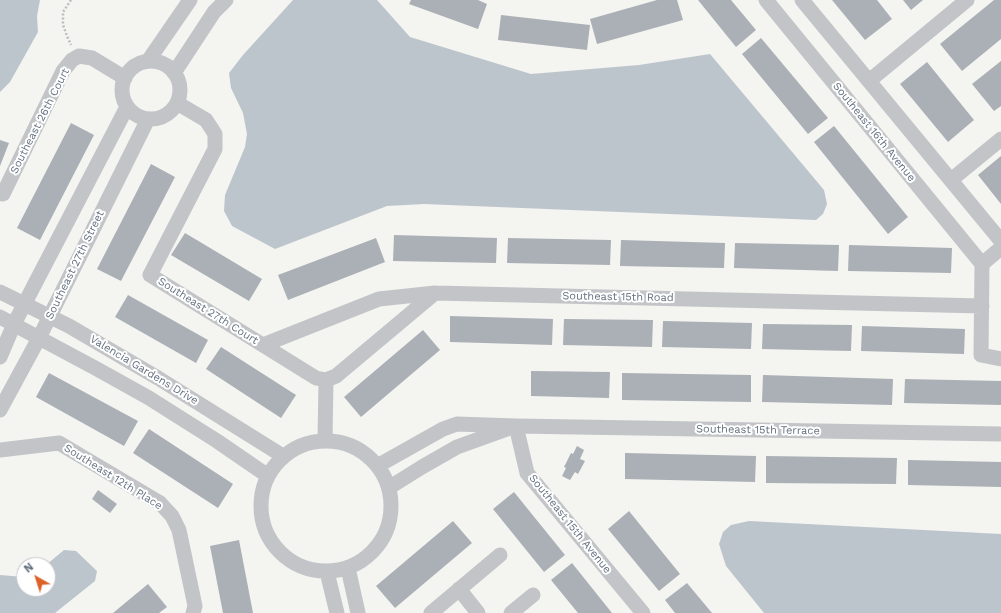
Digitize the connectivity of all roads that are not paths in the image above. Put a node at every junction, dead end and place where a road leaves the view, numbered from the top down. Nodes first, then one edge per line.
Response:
1 (190, 0) edge
2 (226, 0) edge
3 (766, 0) edge
4 (802, 0) edge
5 (968, 0) edge
6 (148, 61) junction
7 (174, 73) junction
8 (125, 78) junction
9 (869, 80) junction
10 (177, 103) junction
11 (127, 106) junction
12 (148, 119) junction
13 (112, 136) junction
14 (1001, 139) edge
15 (133, 148) junction
16 (951, 180) junction
17 (2, 193) edge
18 (1001, 241) edge
19 (1001, 248) edge
20 (982, 264) junction
21 (0, 292) edge
22 (435, 293) junction
23 (25, 304) junction
24 (982, 306) junction
25 (50, 316) junction
26 (0, 317) edge
27 (14, 324) junction
28 (39, 338) junction
29 (263, 345) junction
30 (0, 357) edge
31 (1001, 359) edge
32 (326, 380) junction
33 (0, 410) edge
34 (457, 424) junction
35 (516, 426) junction
36 (1001, 434) edge
37 (325, 440) junction
38 (457, 447) junction
39 (0, 451) edge
40 (283, 456) junction
41 (0, 463) edge
42 (378, 465) junction
43 (268, 476) junction
44 (390, 487) junction
45 (500, 555) dead end
46 (348, 568) junction
47 (327, 572) junction
48 (459, 589) junction
49 (533, 595) dead end
50 (193, 613) edge
51 (337, 613) edge
52 (358, 613) edge
53 (431, 613) edge
54 (478, 613) edge
55 (511, 613) edge
56 (643, 613) edge

1 - 6 street
2 - 7 street
3 - 20 street, Southeast 16th Avenue
4 - 9 street
5 - 9 street
6 - 7 street
6 - 8 street
7 - 10 street
8 - 11 street
8 - 17 street, Southeast 26th Court
9 - 16 street
10 - 12 street
10 - 29 street, Southeast 27th Court
11 - 12 street
11 - 13 street
12 - 15 street, Southeast 27th Street
13 - 15 street
13 - 23 street
14 - 16 street
15 - 25 street, Southeast 27th Street
16 - 18 street
19 - 20 street
20 - 24 street
21 - 23 street, Valencia Gardens Drive
22 - 24 street, Southeast 15th Road
22 - 29 street, Southeast 15th Road
22 - 32 street
23 - 25 street, Valencia Gardens Drive
23 - 27 street
24 - 31 street
25 - 28 street, Southeast 27th Street
25 - 40 street, Valencia Gardens Drive
26 - 27 street, Valencia Gardens Drive
27 - 28 street, Valencia Gardens Drive
27 - 30 street
28 - 33 street, Southeast 27th Street
28 - 43 street, Valencia Gardens Drive
29 - 32 street, Southeast 27th Court
32 - 37 street
34 - 35 street, Southeast 15th Terrace
34 - 38 street
34 - 42 street, Southeast 15th Terrace
35 - 36 street, Southeast 15th Terrace
35 - 38 street, Southeast 15th Terrace
35 - 56 street, Southeast 15th Avenue
37 - 40 street
37 - 42 street
38 - 44 street, Southeast 15th Terrace
39 - 41 street
39 - 50 street, Southeast 12th Place
40 - 43 street
42 - 44 street
43 - 47 street
44 - 46 street
45 - 48 street
46 - 47 street
46 - 52 street
47 - 51 street
48 - 53 street
48 - 54 street
49 - 55 street

